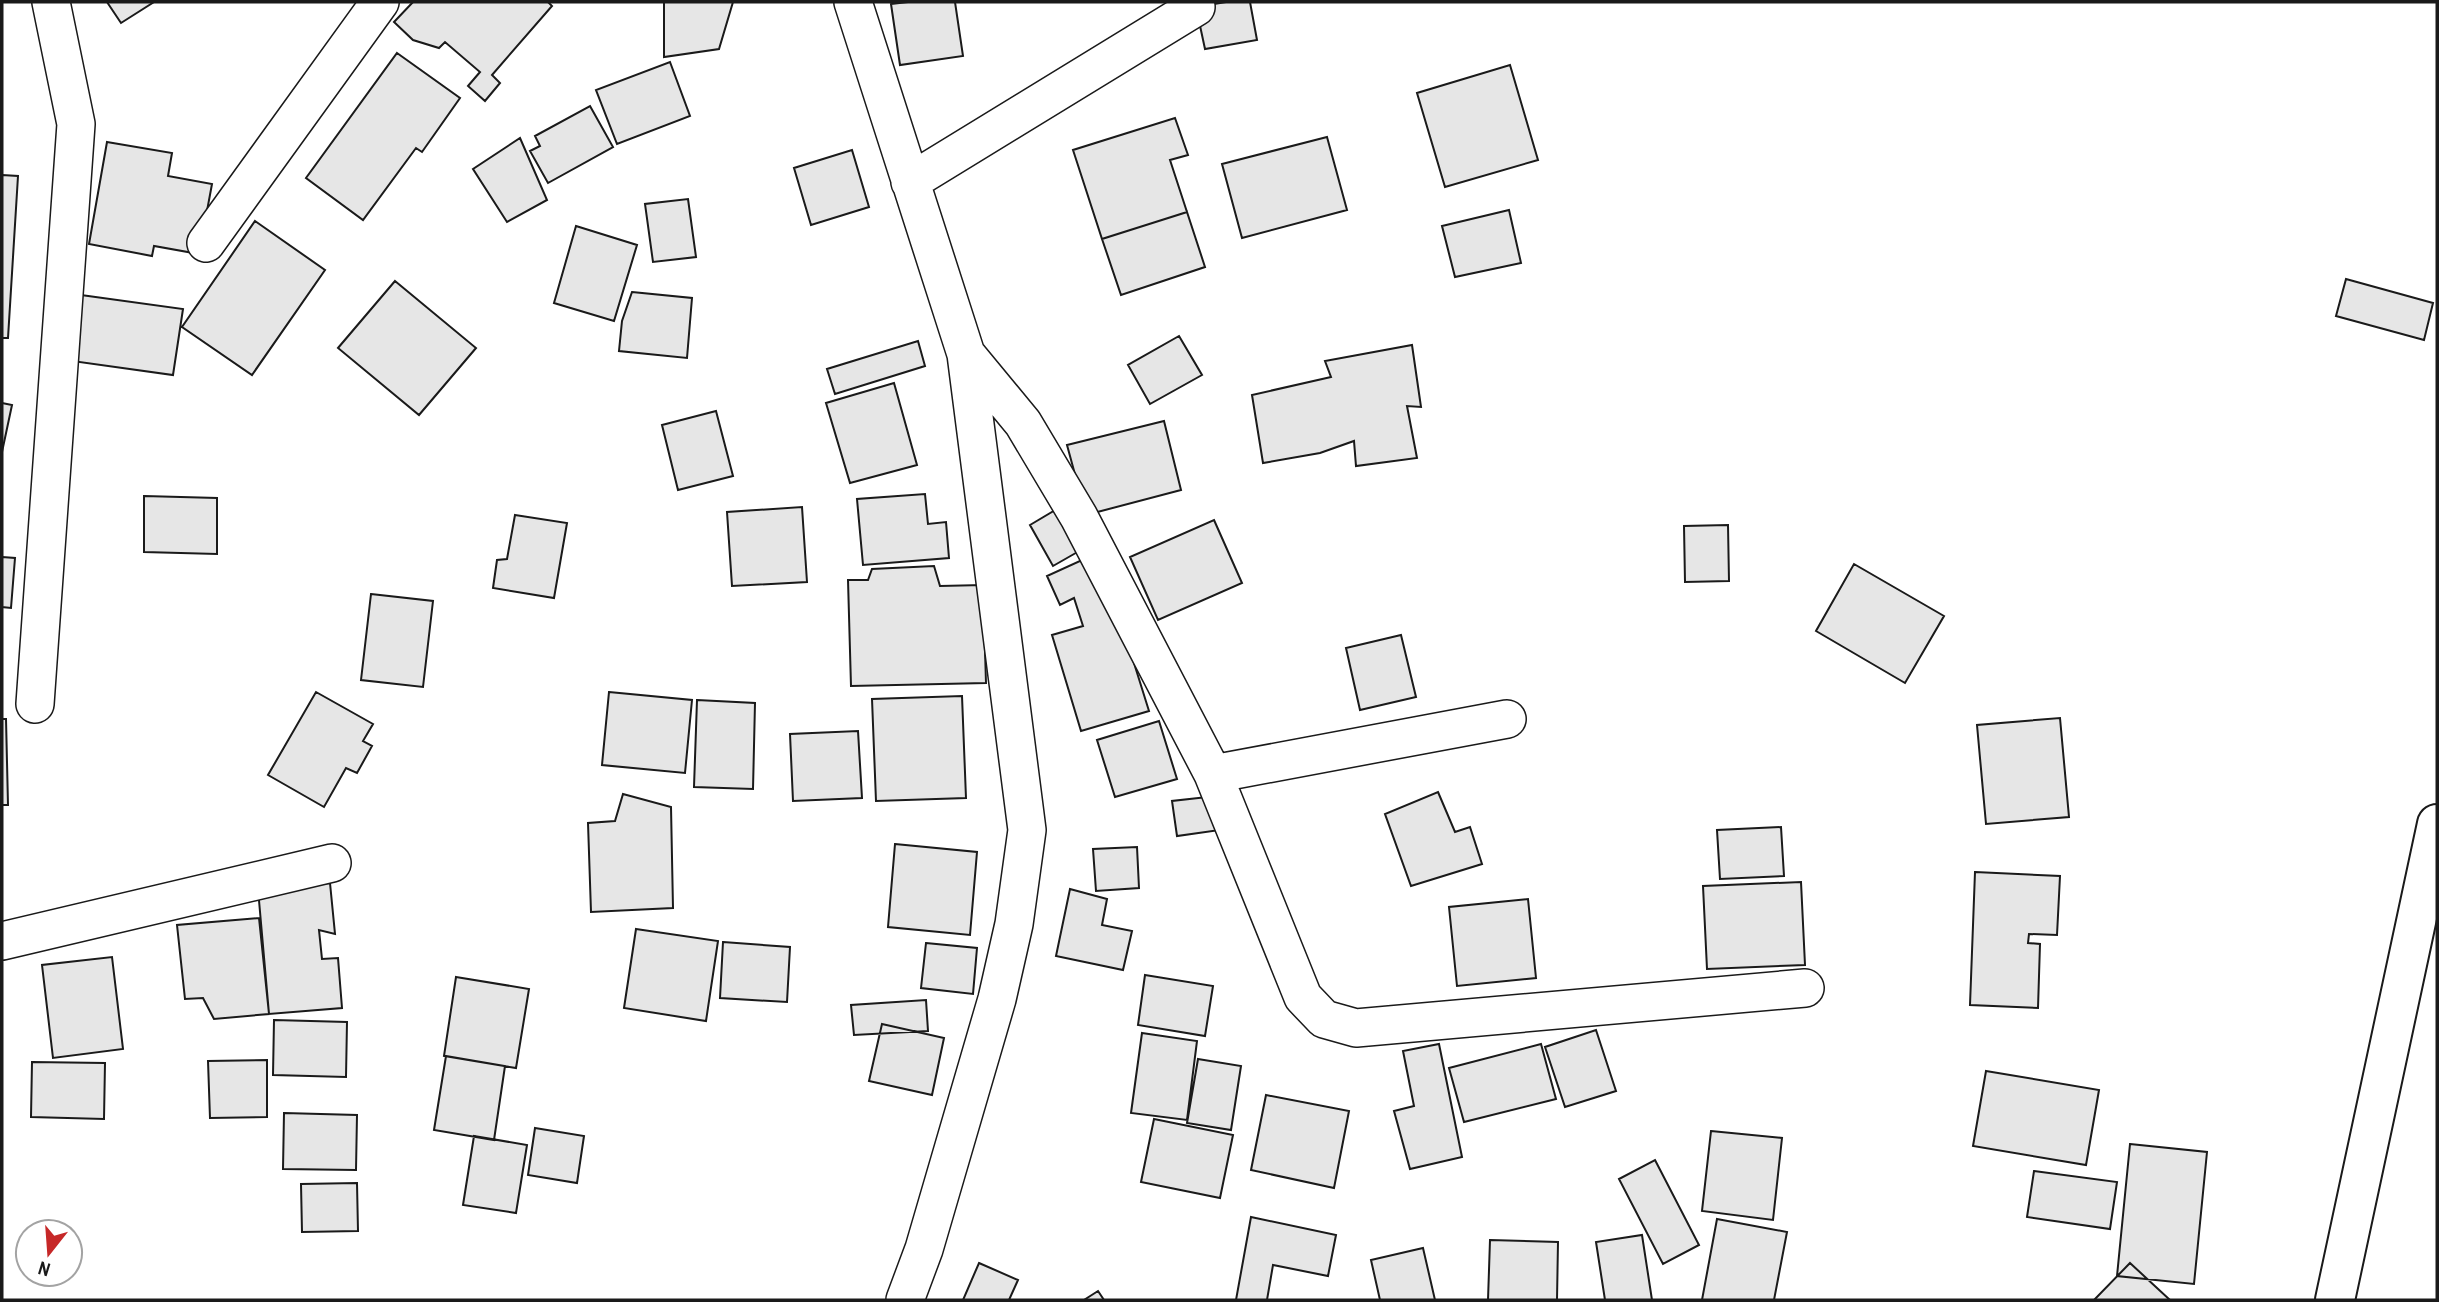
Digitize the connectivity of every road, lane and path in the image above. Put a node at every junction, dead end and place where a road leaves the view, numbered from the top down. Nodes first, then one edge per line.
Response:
1 (51, 2) edge
2 (380, 2) edge
3 (853, 2) edge
4 (1196, 7) dead end
5 (910, 182) junction
6 (206, 243) dead end
7 (966, 354) junction
8 (35, 704) dead end
9 (1507, 719) dead end
10 (1213, 774) junction
11 (2437, 824) edge
12 (332, 863) dead end
13 (2, 941) edge
14 (1805, 988) dead end
15 (905, 1300) edge
16 (2335, 1300) edge

1 - 8 street
2 - 6 street
3 - 5 street
4 - 5 street
5 - 7 street
7 - 10 street
7 - 15 street
9 - 10 street
10 - 14 street
11 - 16 highway
12 - 13 street

